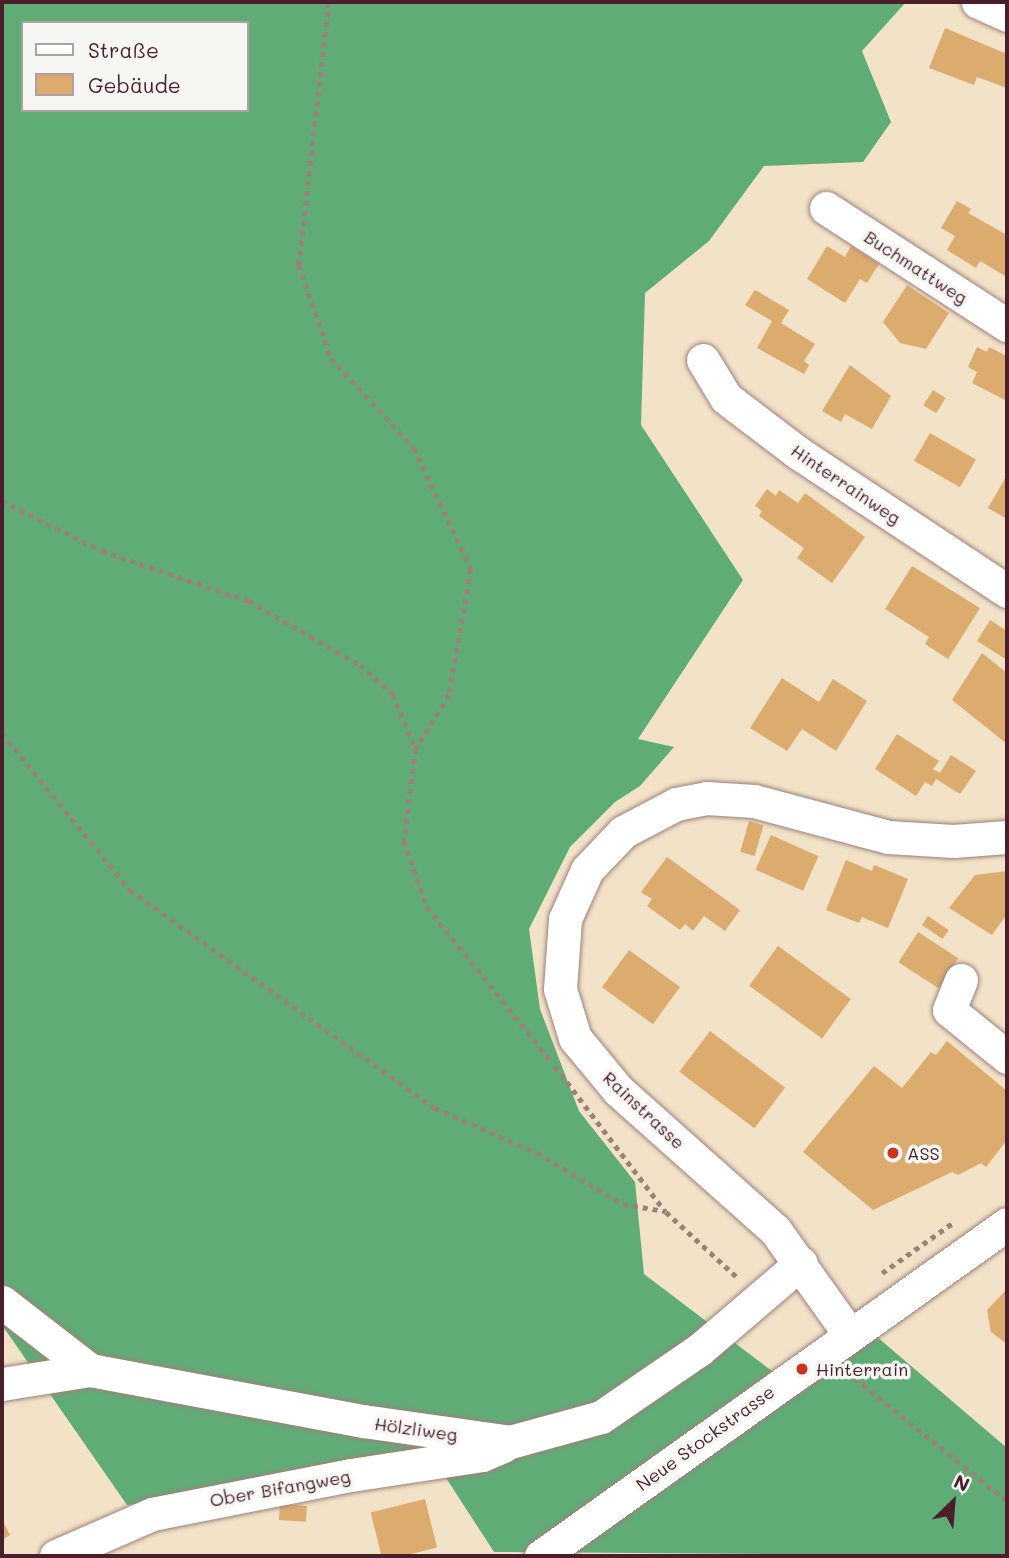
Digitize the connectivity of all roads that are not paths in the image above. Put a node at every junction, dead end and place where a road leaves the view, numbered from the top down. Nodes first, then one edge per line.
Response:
1 (978, 2) edge
2 (1007, 15) edge
3 (826, 208) dead end
4 (1007, 325) edge
5 (703, 360) dead end
6 (1007, 591) edge
7 (1007, 838) edge
8 (961, 980) dead end
9 (1007, 1057) edge
10 (1007, 1224) edge
11 (801, 1263) junction
12 (2, 1303) edge
13 (837, 1344) junction
14 (90, 1370) junction
15 (2, 1384) edge
16 (510, 1442) junction
17 (548, 1554) edge
18 (56, 1556) edge

1 - 2 street
3 - 4 street, Buchmattweg
5 - 6 street, Hinterrainweg
7 - 11 street, Rainstrasse
8 - 9 street
10 - 13 street, Neue Stockstrasse
11 - 13 street, Rainstrasse
11 - 16 street, Hölzliweg
12 - 14 street, Hölzliweg
13 - 17 street, Neue Stockstrasse
14 - 15 street
14 - 16 street, Hölzliweg
16 - 18 street, Ober Bifangweg

